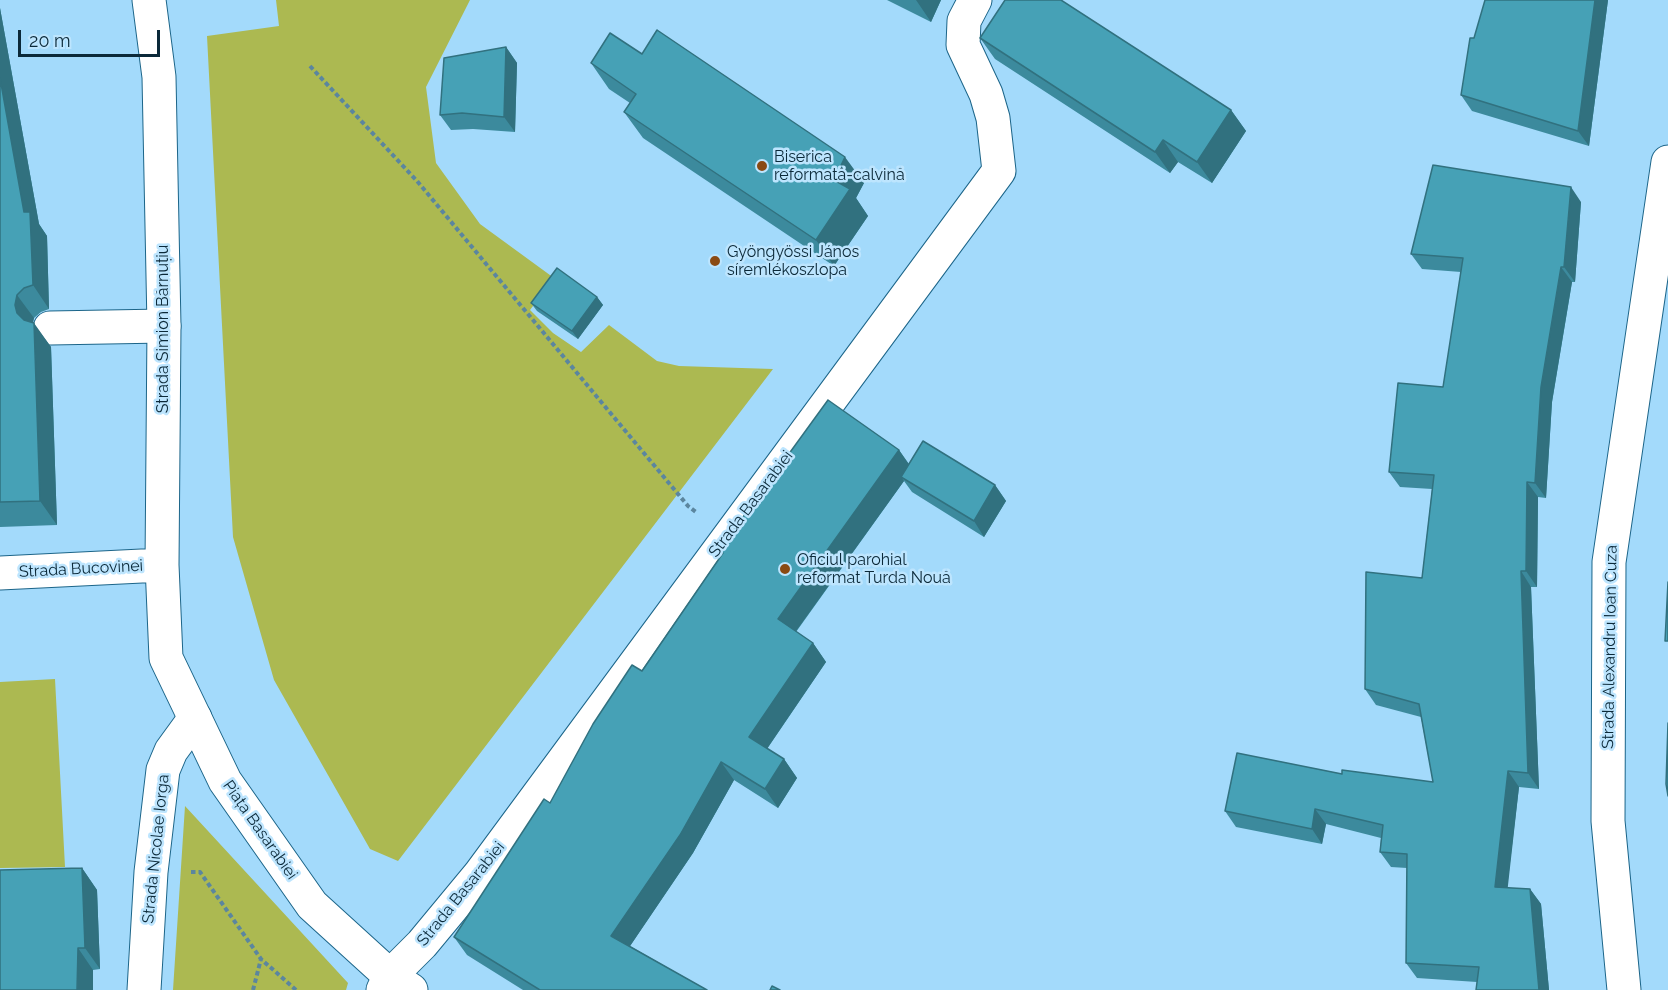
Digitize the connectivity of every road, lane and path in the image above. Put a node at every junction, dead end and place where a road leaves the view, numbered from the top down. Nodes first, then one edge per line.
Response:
1 (149, 0) edge
2 (975, 0) edge
3 (310, 66) dead end
4 (1668, 162) edge
5 (164, 326) junction
6 (50, 328) dead end
7 (727, 536) junction
8 (162, 565) junction
9 (0, 573) edge
10 (166, 658) joint
11 (195, 718) junction
12 (151, 872) junction
13 (261, 959) junction
14 (395, 986) edge
15 (144, 990) edge
16 (253, 990) edge
17 (296, 990) edge
18 (1624, 990) edge

1 - 5 street, Strada Simion Bărnuțiu
2 - 7 street, Strada Basarabiei
3 - 7 path
4 - 18 street, Strada Alexandru Ioan Cuza
5 - 6 street
5 - 8 street, Strada Simion Bărnuțiu
7 - 14 street, Strada Basarabiei
8 - 9 street, Strada Bucovinei
8 - 10 street, Strada Simion Bărnuțiu
10 - 11 street, Piața Basarabiei
11 - 12 street, Strada Nicolae Iorga
11 - 14 street, Piața Basarabiei
12 - 13 path
12 - 15 street, Strada Nicolae Iorga
13 - 16 path
13 - 17 path

